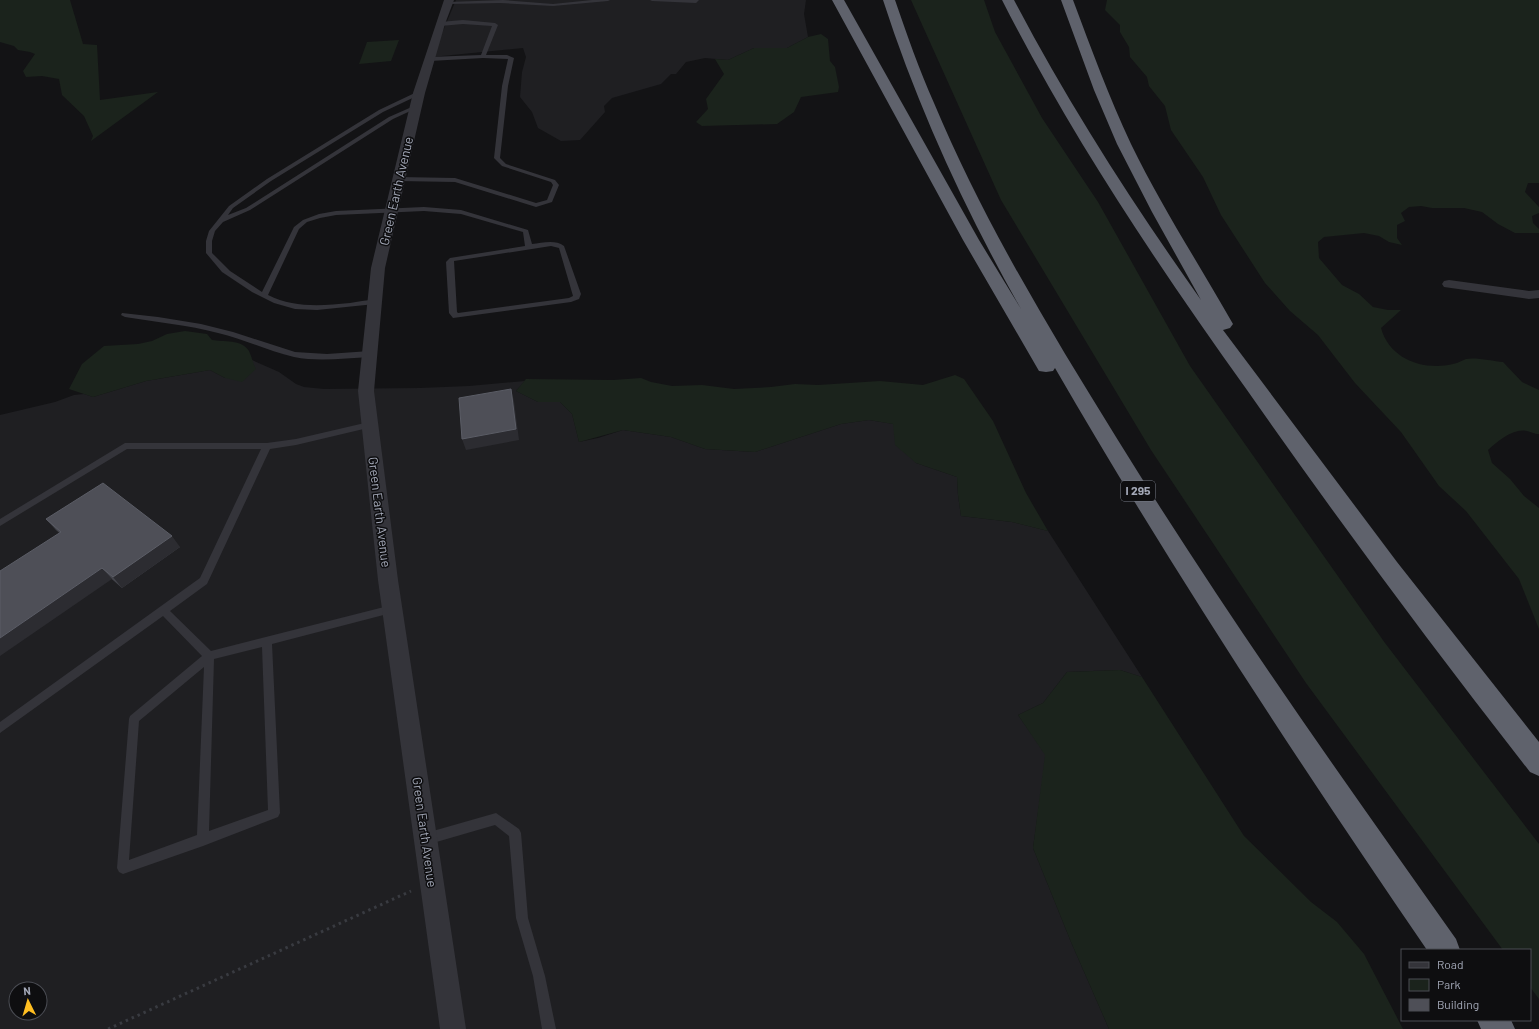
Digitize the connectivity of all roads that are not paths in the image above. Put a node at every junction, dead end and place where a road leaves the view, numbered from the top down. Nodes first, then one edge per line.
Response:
1 (608, 0) edge
2 (652, 0) edge
3 (697, 0) edge
4 (838, 0) edge
5 (889, 0) edge
6 (1008, 0) edge
7 (1067, 0) edge
8 (449, 1) edge
9 (501, 1) edge
10 (440, 24) junction
11 (483, 56) junction
12 (430, 59) junction
13 (417, 100) junction
14 (399, 179) junction
15 (392, 210) junction
16 (221, 220) junction
17 (529, 247) junction
18 (1449, 284) dead end
19 (1539, 294) edge
20 (264, 295) junction
21 (375, 302) junction
22 (125, 315) dead end
23 (370, 354) junction
24 (1256, 390) junction
25 (369, 425) junction
26 (267, 446) junction
27 (1122, 464) junction
28 (0, 523) edge
29 (163, 610) junction
30 (392, 610) junction
31 (267, 642) junction
32 (209, 656) junction
33 (0, 728) edge
34 (1539, 763) edge
35 (426, 839) junction
36 (204, 840) junction
37 (1444, 949) edge
38 (453, 1029) edge
39 (549, 1029) edge

1 - 9 lane
2 - 3 lane
4 - 27 highway
5 - 27 highway, I 295
6 - 24 highway
7 - 24 highway
8 - 9 lane
8 - 10 street, Green Earth Avenue
10 - 11 lane
10 - 12 street, Green Earth Avenue
11 - 12 lane
11 - 14 lane
12 - 13 street, Green Earth Avenue
13 - 14 street, Green Earth Avenue
13 - 16 lane
13 - 16 lane
14 - 15 street, Green Earth Avenue
15 - 17 lane
15 - 20 lane
15 - 21 street, Green Earth Avenue
16 - 20 lane
17 - 17 lane
18 - 19 street
20 - 21 lane
21 - 23 street, Green Earth Avenue
22 - 23 lane
23 - 25 street, Green Earth Avenue
24 - 34 highway
25 - 26 lane
25 - 30 street, Green Earth Avenue
26 - 28 lane
26 - 29 lane
27 - 37 highway, I 295
29 - 32 lane
29 - 33 lane
30 - 31 lane
30 - 35 street, Green Earth Avenue
31 - 32 lane
31 - 36 lane
32 - 36 lane
32 - 36 lane
35 - 38 street, Green Earth Avenue
35 - 39 lane

